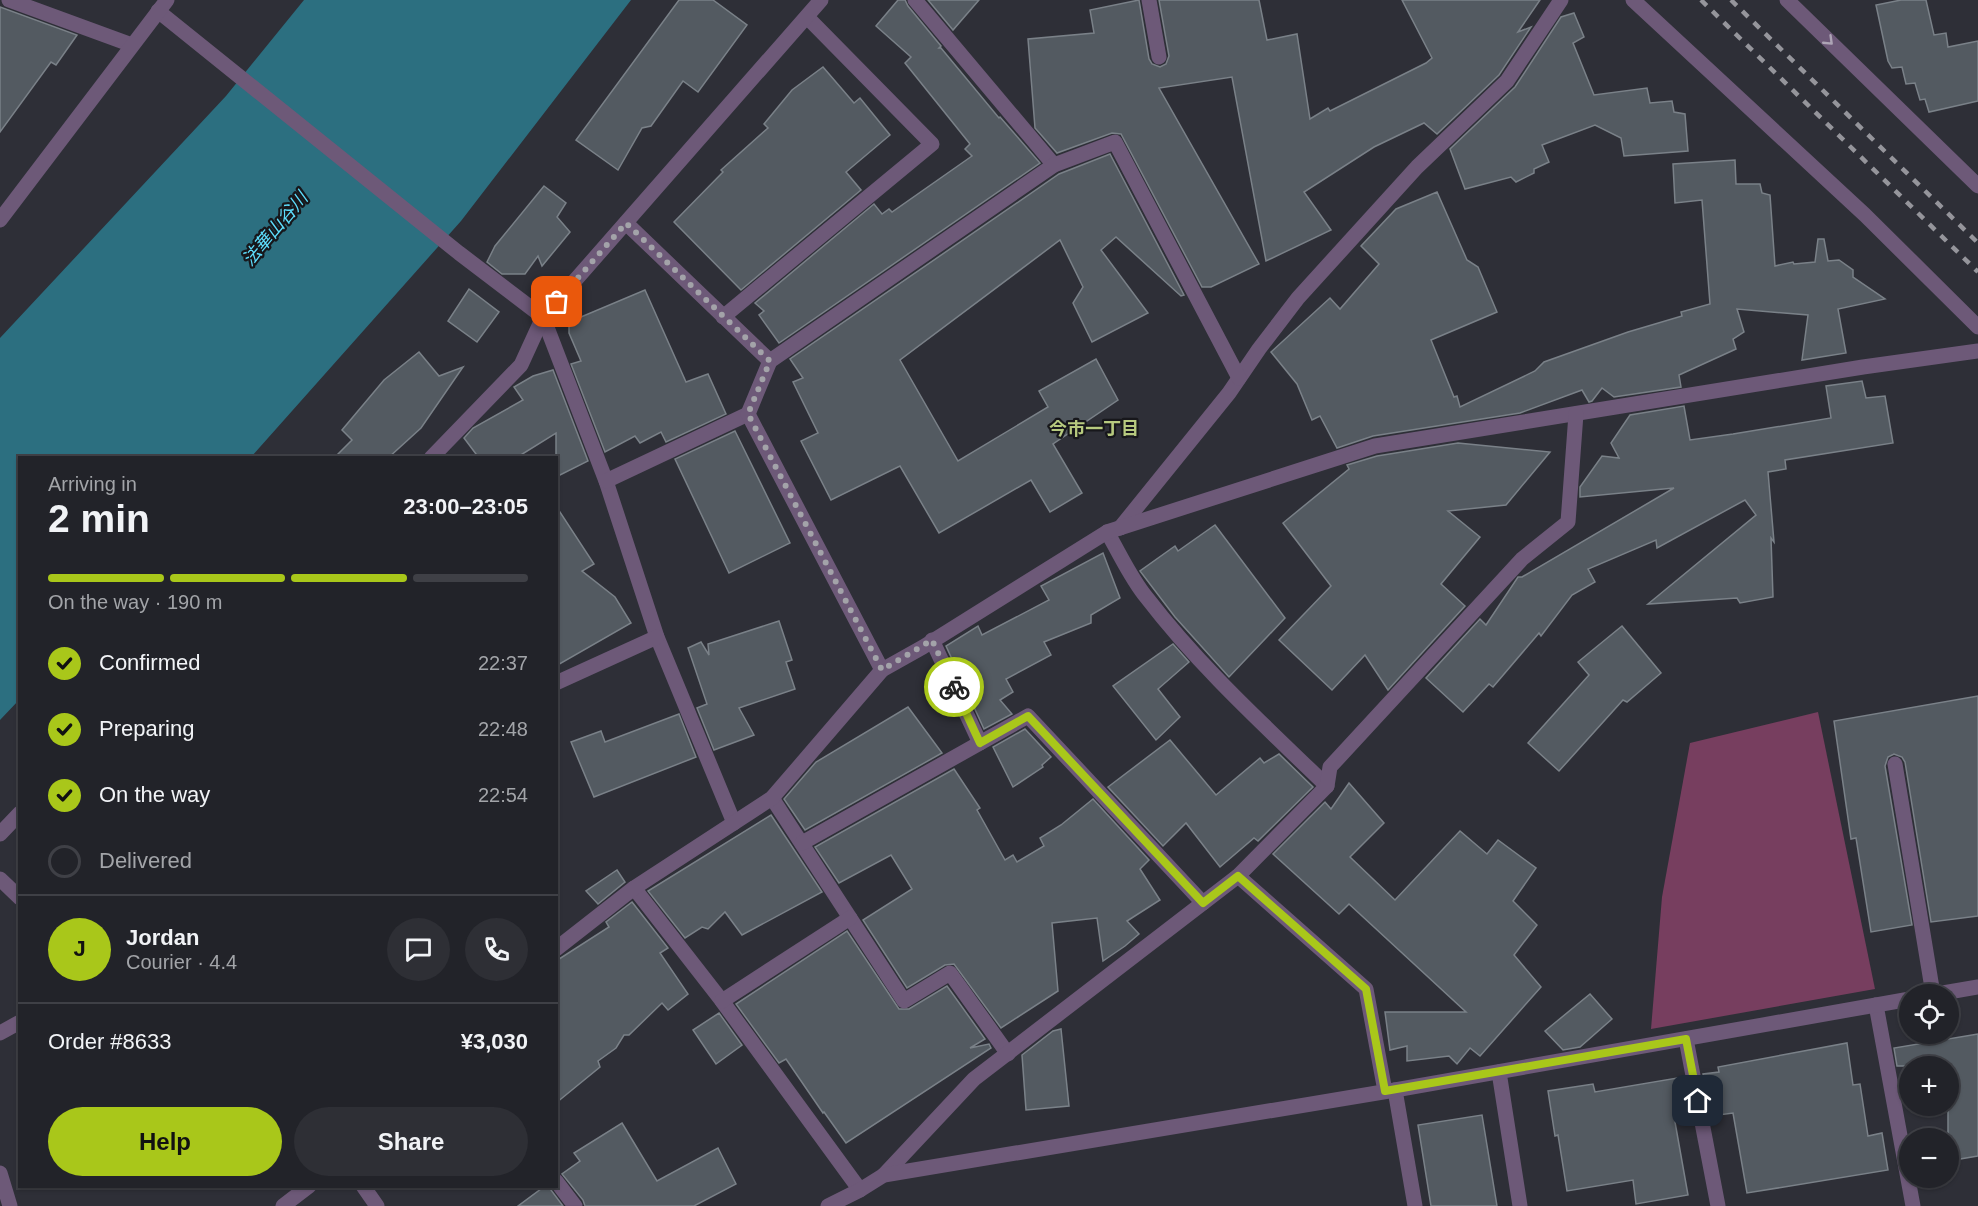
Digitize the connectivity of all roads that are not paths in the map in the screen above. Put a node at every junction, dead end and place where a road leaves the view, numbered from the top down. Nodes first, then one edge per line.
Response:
1 (9, 0) edge
2 (821, 0) edge
3 (915, 0) edge
4 (1149, 0) edge
5 (1561, 0) edge
6 (1633, 0) edge
7 (1787, 0) edge
8 (162, 6) edge
9 (807, 16) junction
10 (132, 45) junction
11 (1159, 57) dead end
12 (1053, 165) junction
13 (1978, 186) edge
14 (0, 220) edge
15 (626, 223) junction
16 (543, 317) junction
17 (723, 317) junction
18 (1978, 327) edge
19 (1978, 351) edge
20 (770, 361) junction
21 (1239, 378) junction
22 (748, 414) junction
23 (1576, 414) junction
24 (433, 456) edge
25 (606, 481) junction
26 (1113, 530) junction
27 (657, 637) junction
28 (932, 640) junction
29 (882, 670) junction
30 (558, 682) edge
31 (980, 743) junction
32 (1895, 764) dead end
33 (1327, 786) junction
34 (772, 798) junction
35 (18, 815) edge
36 (735, 823) junction
37 (0, 834) edge
38 (802, 843) junction
39 (1238, 876) junction
40 (0, 879) edge
41 (634, 888) junction
42 (18, 896) edge
43 (1203, 903) junction
44 (850, 918) junction
45 (558, 947) edge
46 (1931, 984) edge
47 (1978, 987) edge
48 (1959, 990) edge
49 (722, 1001) junction
50 (1899, 1001) edge
51 (1876, 1005) junction
52 (18, 1023) edge
53 (0, 1033) edge
54 (1686, 1039) junction
55 (1008, 1054) junction
56 (1499, 1072) junction
57 (1390, 1090) junction
58 (0, 1173) edge
59 (884, 1175) junction
60 (558, 1184) edge
61 (306, 1188) edge
62 (364, 1188) edge
63 (860, 1190) junction
64 (10, 1206) edge
65 (283, 1206) edge
66 (377, 1206) edge
67 (575, 1206) edge
68 (828, 1206) edge
69 (1415, 1206) edge
70 (1520, 1206) edge
71 (1718, 1206) edge
72 (1913, 1206) edge

1 - 10 street
2 - 9 street
3 - 12 street
4 - 11 street
5 - 21 street
6 - 18 street
7 -> 13 street
8 - 10 street
8 - 16 street
9 - 15 street
9 - 17 street
10 - 14 street
12 - 20 street
12 - 21 street
15 - 16 street
15 - 17 street
16 - 24 street
16 - 25 street
17 - 20 street
19 - 23 street
20 - 22 street
21 - 26 street
22 - 25 street
22 - 29 street
23 - 26 street
23 - 33 street
25 - 27 street
26 - 28 street
26 - 33 street
27 - 30 street
27 - 36 street
28 - 29 street
28 - 31 street
29 - 34 street
31 - 38 street
31 - 43 street
32 - 46 street
33 - 39 street
34 - 36 street
34 - 38 street
35 - 37 street
36 - 41 street
38 - 44 street
39 - 43 street
39 - 57 street
40 - 42 street
41 - 45 street
41 - 49 street
43 - 55 street
44 - 49 street
44 - 55 street
47 - 48 street
49 - 63 street
50 - 51 street
51 - 54 street
51 - 72 street
52 - 53 street
54 - 56 street
54 - 71 street
55 - 59 street
56 - 57 street
56 - 70 street
57 - 59 street
57 - 69 street
58 - 64 street
59 - 63 street
60 - 67 street
61 - 65 street
62 - 66 street
63 - 68 street

